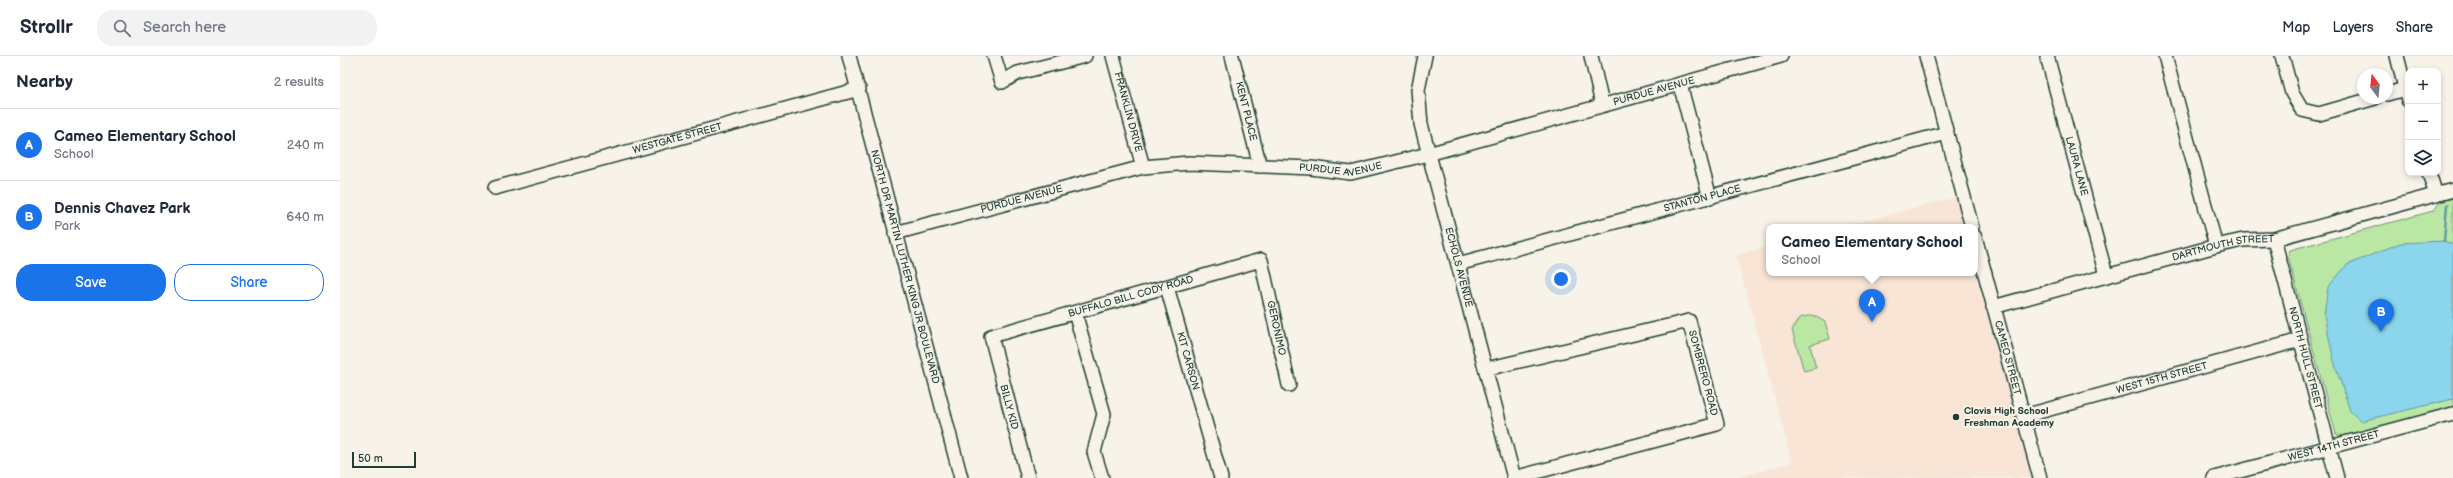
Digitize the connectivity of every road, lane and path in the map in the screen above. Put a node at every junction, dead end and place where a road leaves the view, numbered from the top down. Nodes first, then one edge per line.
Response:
1 (849, 56) edge
2 (994, 56) edge
3 (1085, 56) edge
4 (1113, 56) edge
5 (1232, 56) edge
6 (1425, 56) edge
7 (1591, 56) edge
8 (1781, 56) edge
9 (1926, 56) edge
10 (2047, 56) edge
11 (2165, 56) edge
12 (2282, 56) edge
13 (2397, 56) edge
14 (1680, 84) junction
15 (859, 89) junction
16 (2405, 91) edge
17 (2393, 94) edge
18 (2405, 95) edge
19 (2357, 103) edge
20 (1602, 104) junction
21 (1947, 133) junction
22 (1428, 154) junction
23 (1260, 166) junction
24 (1143, 168) junction
25 (2430, 176) edge
26 (495, 188) dead end
27 (2453, 190) edge
28 (2436, 195) junction
29 (1710, 198) junction
30 (1971, 224) edge
31 (895, 233) junction
32 (2274, 239) junction
33 (2216, 246) junction
34 (1978, 249) edge
35 (1458, 264) junction
36 (1263, 270) joint
37 (2106, 276) junction
38 (1167, 287) junction
39 (1993, 307) junction
40 (1076, 313) junction
41 (991, 336) joint
42 (2300, 340) junction
43 (1486, 369) junction
44 (1289, 386) dead end
45 (2453, 414) edge
46 (2024, 416) junction
47 (2329, 447) junction
48 (961, 478) edge
49 (1028, 478) edge
50 (1102, 478) edge
51 (1221, 478) edge
52 (1514, 478) edge
53 (2040, 478) edge
54 (2214, 478) edge
55 (2337, 478) edge

1 - 15 street, NORTH DR MARTIN LUTHER KING JR BOULEVARD
2 - 3 street
4 - 24 street, FRANKLIN DRIVE
5 - 23 street, KENT PLACE
6 - 22 street, ECHOLS AVENUE
7 - 20 street
8 - 14 street, PURDUE AVENUE
9 - 21 street
10 - 37 street, LAURA LANE
11 - 33 street
12 - 19 street
13 - 16 street
14 - 20 street, PURDUE AVENUE
14 - 29 street
15 - 26 street, WESTGATE STREET
15 - 31 street, NORTH DR MARTIN LUTHER KING JR BOULEVARD
17 - 18 street
20 - 22 street, PURDUE AVENUE
21 - 29 street, STANTON PLACE
21 - 30 street
22 - 23 street, PURDUE AVENUE
22 - 35 street, ECHOLS AVENUE
23 - 24 street, PURDUE AVENUE
24 - 31 street, PURDUE AVENUE
25 - 28 street
27 - 28 street, DARTMOUTH STREET
28 - 32 street, DARTMOUTH STREET
29 - 35 street, STANTON PLACE
31 - 48 street, NORTH DR MARTIN LUTHER KING JR BOULEVARD
32 - 33 street, DARTMOUTH STREET
32 - 42 street, NORTH HULL STREET
33 - 37 street, DARTMOUTH STREET
34 - 39 street, CAMEO STREET
35 - 43 street, ECHOLS AVENUE
36 - 38 street, BUFFALO BILL CODY ROAD
36 - 44 street, GERONIMO
37 - 39 street, DARTMOUTH STREET
38 - 40 street, BUFFALO BILL CODY ROAD
38 - 51 street, KIT CARSON
39 - 46 street, CAMEO STREET
40 - 41 street, BUFFALO BILL CODY ROAD
40 - 50 street
41 - 49 street, BILLY KID
42 - 46 street, WEST 15TH STREET
42 - 47 street, NORTH HULL STREET
43 - 52 street, ECHOLS AVENUE
43 - 52 street, SOMBRERO ROAD
45 - 47 street, WEST 14TH STREET
46 - 53 street, CAMEO STREET
47 - 54 street, WEST 14TH STREET
47 - 55 street, NORTH HULL STREET

